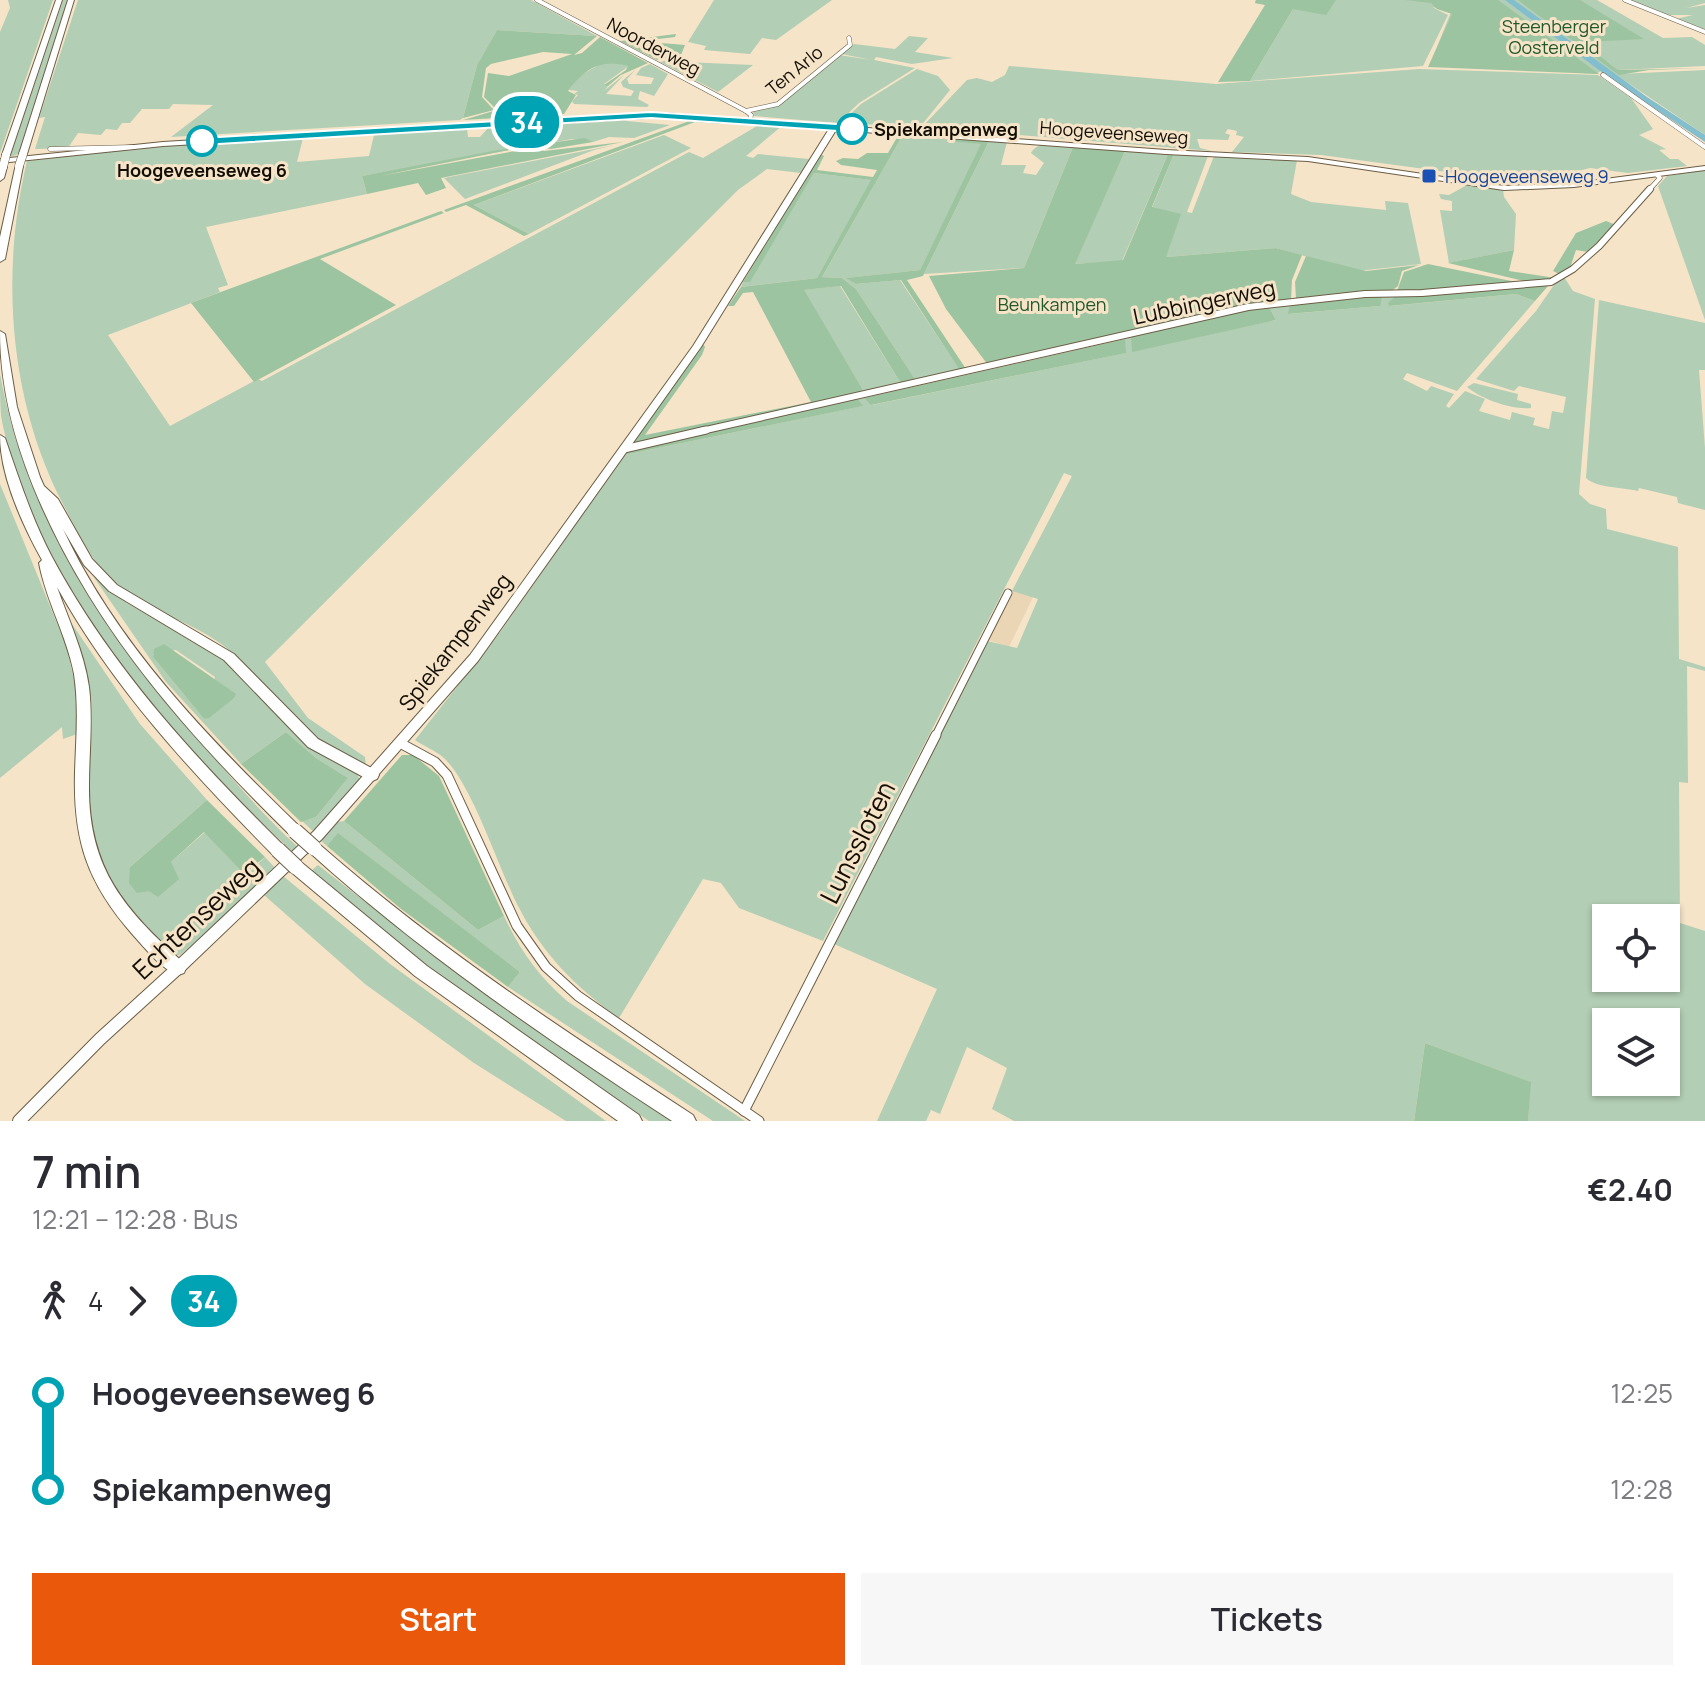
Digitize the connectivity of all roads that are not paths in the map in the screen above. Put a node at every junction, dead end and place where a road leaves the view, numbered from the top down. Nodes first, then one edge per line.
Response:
1 (59, 0) edge
2 (71, 0) edge
3 (537, 0) edge
4 (1625, 0) edge
5 (1705, 32) edge
6 (849, 38) dead end
7 (1603, 75) dead end
8 (746, 111) junction
9 (750, 121) junction
10 (834, 127) junction
11 (134, 147) junction
12 (1705, 147) edge
13 (50, 149) dead end
14 (3, 161) edge
15 (1705, 168) edge
16 (1657, 175) junction
17 (0, 178) edge
18 (0, 259) edge
19 (0, 334) edge
20 (0, 438) edge
21 (624, 449) junction
22 (36, 481) junction
23 (43, 548) junction
24 (1008, 593) dead end
25 (400, 743) junction
26 (372, 775) junction
27 (178, 968) junction
28 (744, 1111) junction
29 (19, 1121) edge
30 (633, 1121) edge
31 (687, 1121) edge
32 (759, 1121) edge

1 - 14 highway
2 - 18 highway, bridge
3 - 8 street, Noorderweg
4 - 5 street
6 - 8 street, Ten Arlo
7 - 12 street
8 - 9 street
9 - 10 main road, Hoogeveenseweg
9 - 11 main road, Hoogeveenseweg
10 - 16 main road, Hoogeveenseweg
10 - 21 main road, Spiekampenweg
11 - 13 street, Hoogeveenseweg
11 - 14 main road, Hoogeveenseweg
14 - 17 highway
15 - 16 main road, Hoogeveenseweg
16 - 21 street, Lubbingerweg
19 - 22 highway
20 - 23 highway
21 - 25 main road, Spiekampenweg
22 - 26 highway
22 - 31 highway, bridge
23 - 27 highway
23 - 30 highway, bridge
24 - 28 street, Lunssloten
25 - 26 main road, Echtenseweg
25 - 28 street
26 - 27 main road, Echtenseweg
27 - 29 street, Echtenseweg
28 - 32 street

